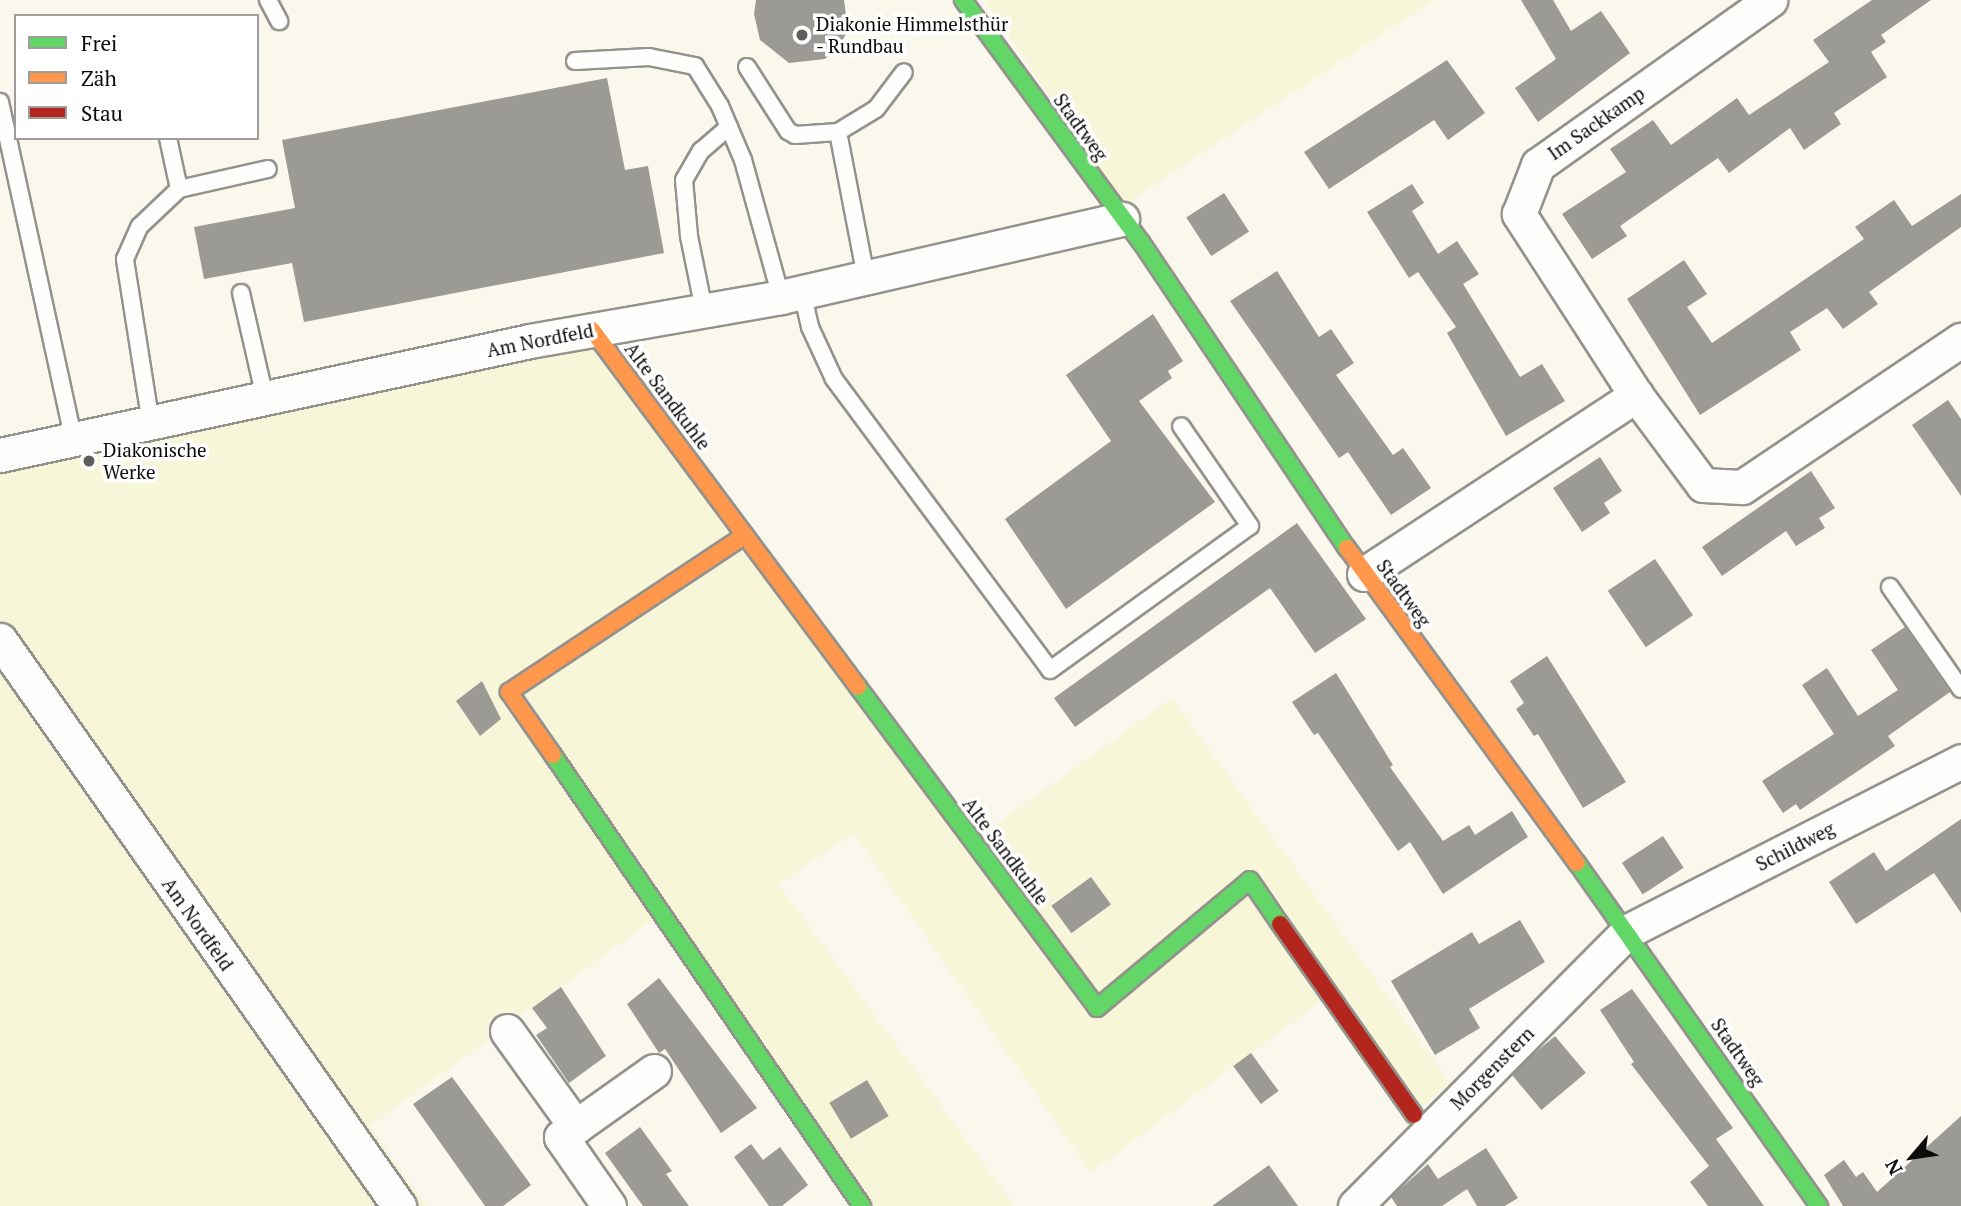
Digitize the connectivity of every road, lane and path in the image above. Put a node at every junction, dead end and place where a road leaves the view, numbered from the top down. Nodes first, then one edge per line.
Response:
1 (268, 0) edge
2 (963, 0) edge
3 (1770, 0) edge
4 (279, 21) dead end
5 (575, 61) dead end
6 (747, 67) dead end
7 (904, 72) dead end
8 (0, 102) edge
9 (3, 125) edge
10 (729, 127) junction
11 (838, 132) junction
12 (168, 140) edge
13 (268, 169) dead end
14 (179, 189) junction
15 (1122, 219) junction
16 (866, 277) junction
17 (241, 293) dead end
18 (791, 294) junction
19 (704, 310) junction
20 (592, 330) junction
21 (1961, 340) edge
22 (1636, 395) junction
23 (265, 398) junction
24 (151, 424) junction
25 (1181, 426) dead end
26 (73, 438) junction
27 (0, 455) edge
28 (745, 535) junction
29 (1364, 574) junction
30 (1889, 587) dead end
31 (0, 640) edge
32 (1961, 689) edge
33 (1961, 761) edge
34 (1628, 931) junction
35 (507, 1031) dead end
36 (654, 1071) dead end
37 (1414, 1115) dead end
38 (576, 1127) junction
39 (399, 1206) edge
40 (609, 1206) edge
41 (862, 1206) edge
42 (1355, 1206) edge
43 (1819, 1206) edge

1 - 4 lane
2 - 15 street, Stadtweg
3 - 22 street, Im Sackkamp
5 - 10 lane
6 - 11 lane
7 - 11 lane
8 - 9 lane
9 - 26 lane
10 - 18 lane
10 - 19 lane
11 - 16 lane
12 - 14 lane
13 - 14 lane
14 - 24 lane
15 - 16 street, Am Nordfeld
15 - 29 street, Stadtweg
16 - 18 street, Am Nordfeld
17 - 23 lane
18 - 19 street, Am Nordfeld
18 - 25 lane
19 - 20 street, Am Nordfeld
20 - 23 street, Am Nordfeld
20 - 28 street, Alte Sandkuhle
21 - 22 street, Im Sackkamp
22 - 29 street
23 - 24 street, Am Nordfeld
24 - 26 street, Am Nordfeld
26 - 27 street, Am Nordfeld
28 - 37 street, Alte Sandkuhle
28 - 41 street
29 - 34 street, Stadtweg
30 - 32 lane
31 - 39 street, Am Nordfeld
33 - 34 street, Schildweg
34 - 42 street, Morgenstern
34 - 43 street, Stadtweg
35 - 38 street
36 - 38 street
38 - 40 street

